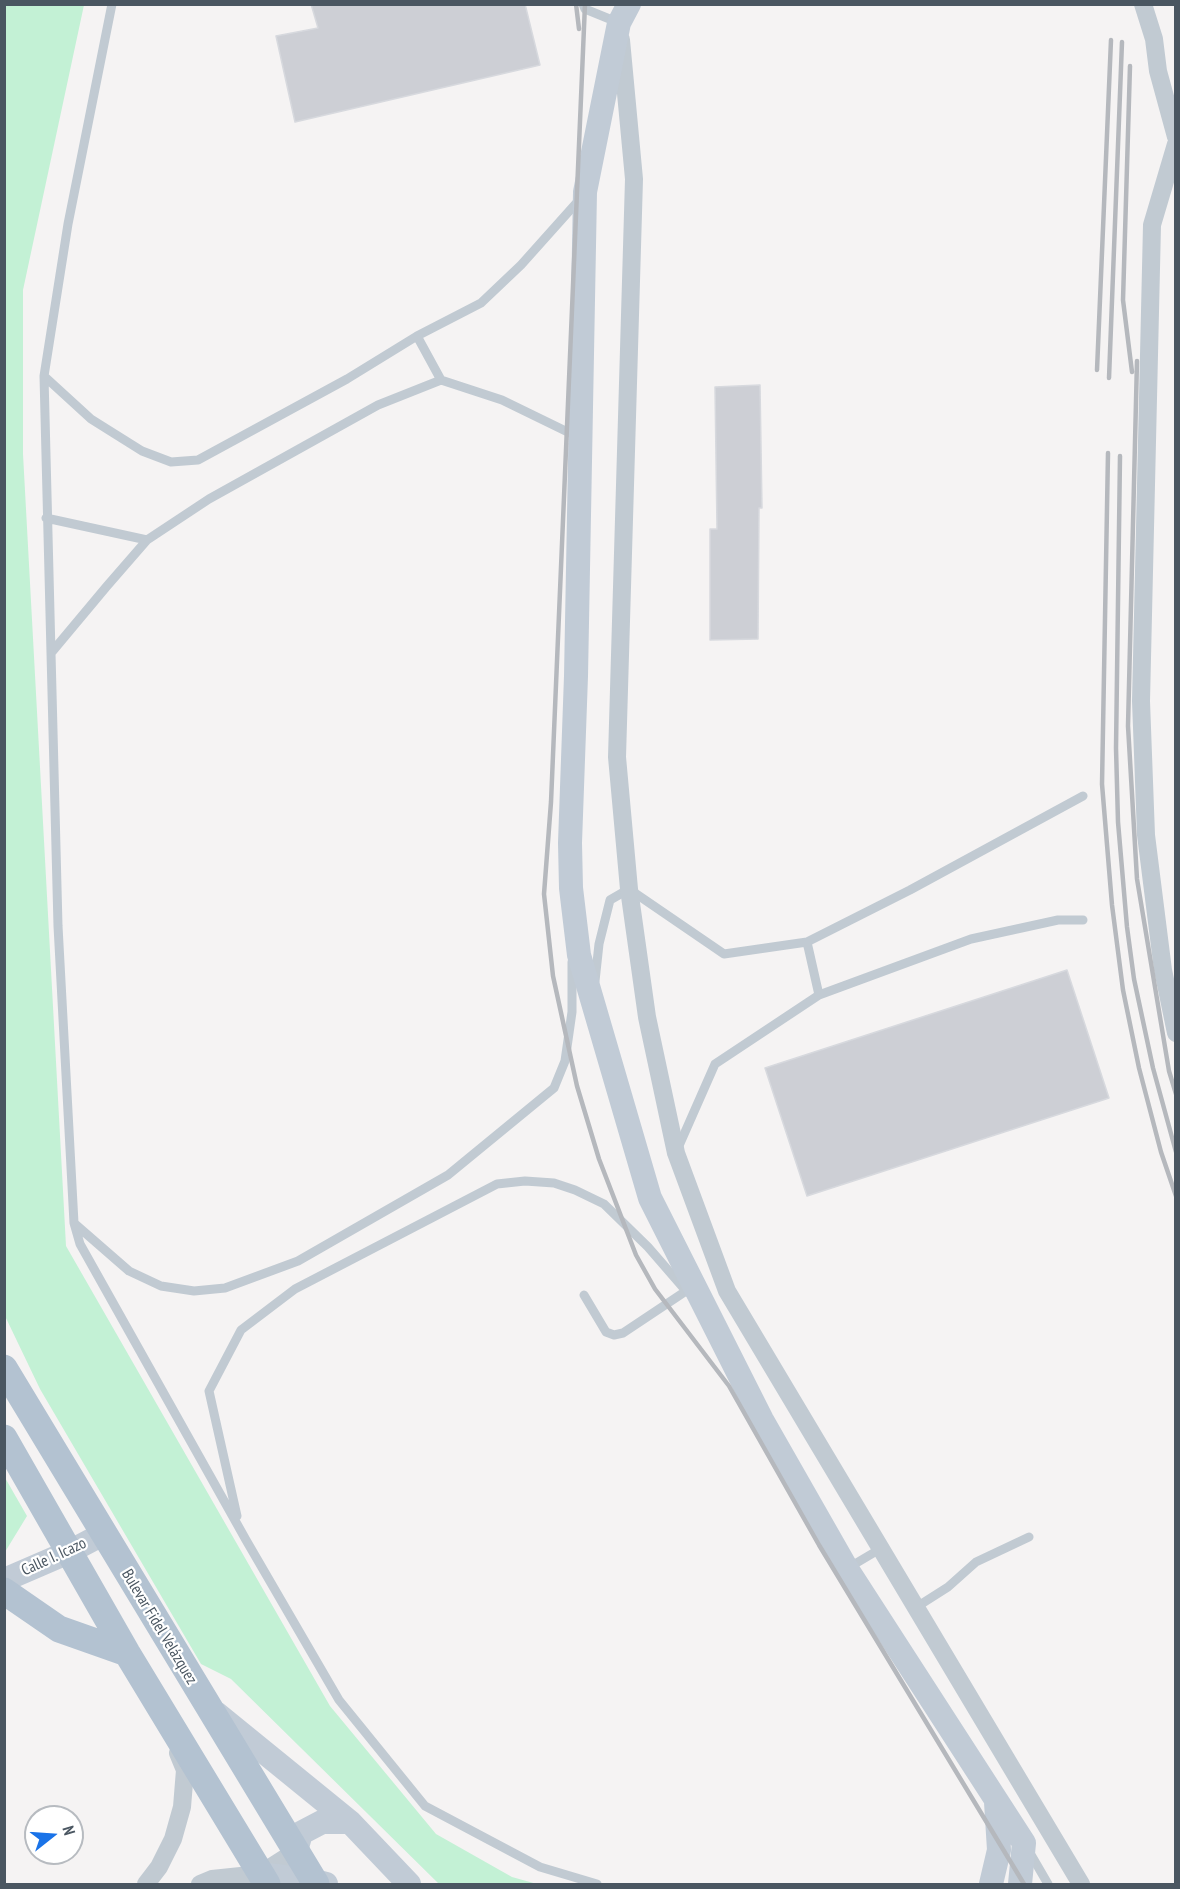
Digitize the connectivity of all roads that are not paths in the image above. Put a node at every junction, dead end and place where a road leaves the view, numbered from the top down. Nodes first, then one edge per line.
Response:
1 (112, 4) edge
2 (583, 4) edge
3 (1143, 4) edge
4 (624, 14) edge
5 (1176, 138) edge
6 (1176, 144) edge
7 (585, 192) junction
8 (417, 336) junction
9 (44, 375) junction
10 (441, 380) junction
11 (581, 438) junction
12 (46, 518) junction
13 (147, 540) junction
14 (51, 653) junction
15 (1083, 796) dead end
16 (571, 888) junction
17 (629, 889) junction
18 (1083, 920) dead end
19 (807, 942) junction
20 (819, 995) junction
21 (593, 1003) junction
22 (1176, 1032) edge
23 (676, 1153) junction
24 (74, 1223) junction
25 (686, 1291) junction
26 (584, 1295) dead end
27 (709, 1317) junction
28 (4, 1368) edge
29 (4, 1438) edge
30 (239, 1527) junction
31 (103, 1534) junction
32 (1029, 1537) dead end
33 (880, 1549) junction
34 (69, 1552) junction
35 (847, 1569) junction
36 (4, 1580) edge
37 (4, 1591) edge
38 (915, 1608) junction
39 (127, 1653) junction
40 (207, 1706) junction
41 (161, 1710) junction
42 (996, 1799) junction
43 (350, 1822) junction
44 (1024, 1843) junction
45 (296, 1851) junction
46 (264, 1881) edge
47 (319, 1883) edge
48 (146, 1884) edge
49 (200, 1884) edge
50 (409, 1884) edge
51 (597, 1884) edge
52 (991, 1884) edge
53 (1020, 1884) edge
54 (1048, 1884) edge
55 (1081, 1884) edge

1 - 9 lane
2 - 4 lane
3 - 5 street
4 - 7 street
4 - 17 street
6 - 22 street
7 - 8 lane
7 - 11 street
8 - 9 lane
8 - 10 lane
9 - 12 lane
10 - 11 lane
10 - 13 lane
11 - 16 street
12 - 13 lane
12 - 14 lane
13 - 14 lane
14 - 24 lane
15 - 19 lane
16 - 21 street
16 - 24 lane
17 - 19 lane
17 - 21 lane
17 - 23 street
18 - 20 lane
19 - 20 lane
20 - 23 lane
21 - 27 street
23 - 33 street
24 - 30 lane
25 - 26 lane
25 - 27 lane
25 - 30 lane
27 - 35 street
28 - 31 main road, Bulevar Fidel Velázquez
29 - 34 main road
30 - 51 lane
31 - 34 street, Calle I. Icazo
31 - 40 main road, Bulevar Fidel Velázquez
32 - 38 lane
33 - 35 lane
33 - 38 street
34 - 36 street, Calle I. Icazo
34 - 39 main road
35 - 42 street
37 - 39 main road
38 - 55 street
39 - 41 main road
40 - 43 street
40 - 45 main road, Bulevar Fidel Velázquez
41 - 46 main road
41 - 48 street
42 - 44 street
42 - 52 street
43 - 45 street
43 - 50 street
44 - 53 street
44 - 54 lane
45 - 46 street
45 - 47 main road, Bulevar Fidel Velázquez
46 - 47 street
46 - 49 street

